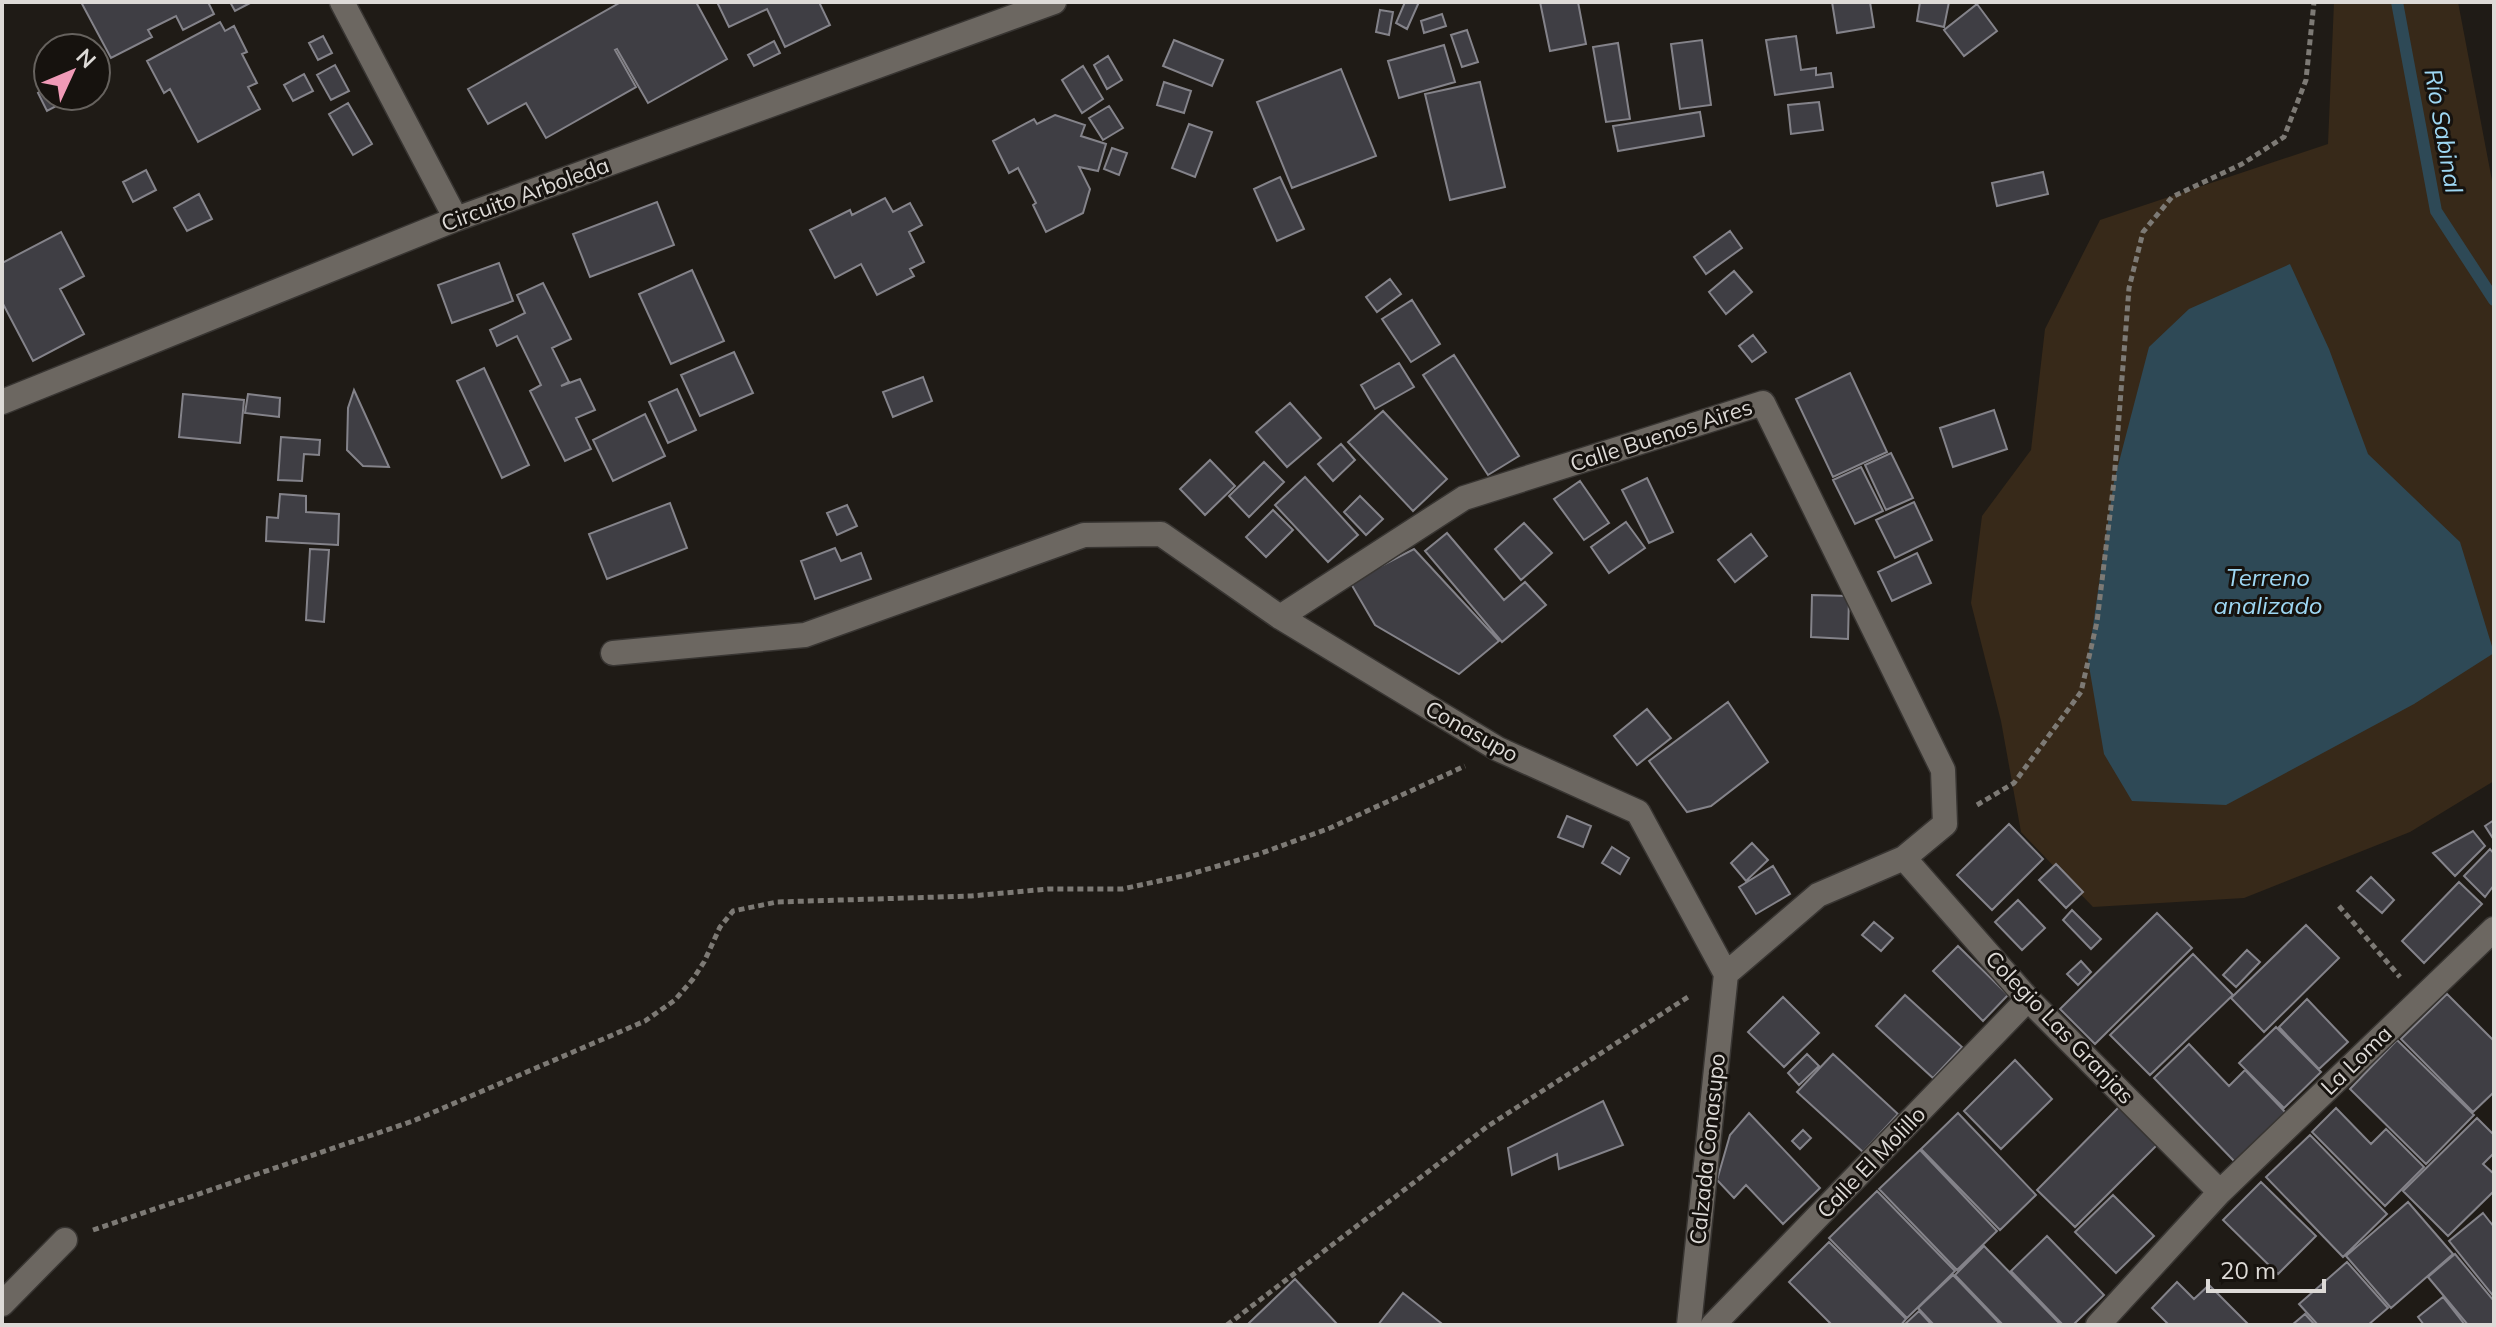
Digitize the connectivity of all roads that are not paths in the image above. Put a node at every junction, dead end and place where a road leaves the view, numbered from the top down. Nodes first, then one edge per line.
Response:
1 (342, 2) edge
2 (1054, 2) edge
3 (456, 219) junction
4 (2, 402) edge
5 (1280, 617) junction
6 (613, 653) dead end
7 (1904, 858) junction
8 (2494, 929) edge
9 (1726, 974) junction
10 (2028, 999) junction
11 (2220, 1192) junction
12 (65, 1240) road end
13 (2, 1304) edge
14 (1689, 1325) edge
15 (1713, 1325) edge
16 (2098, 1325) edge

1 - 3 street
2 - 3 street, Circuito Arboleda
3 - 4 street, Circuito Arboleda
5 - 6 street, Conasupo
5 - 7 street, Calle Buenos Aires
5 - 9 street, Conasupo
7 - 9 street
7 - 10 street, Colegio Las Granjas
8 - 11 street, La Loma
9 - 14 street, Calzada Conasupo
10 - 11 street, Colegio Las Granjas
10 - 15 street, Calle El Molillo
11 - 16 street, La Loma
12 - 13 street

